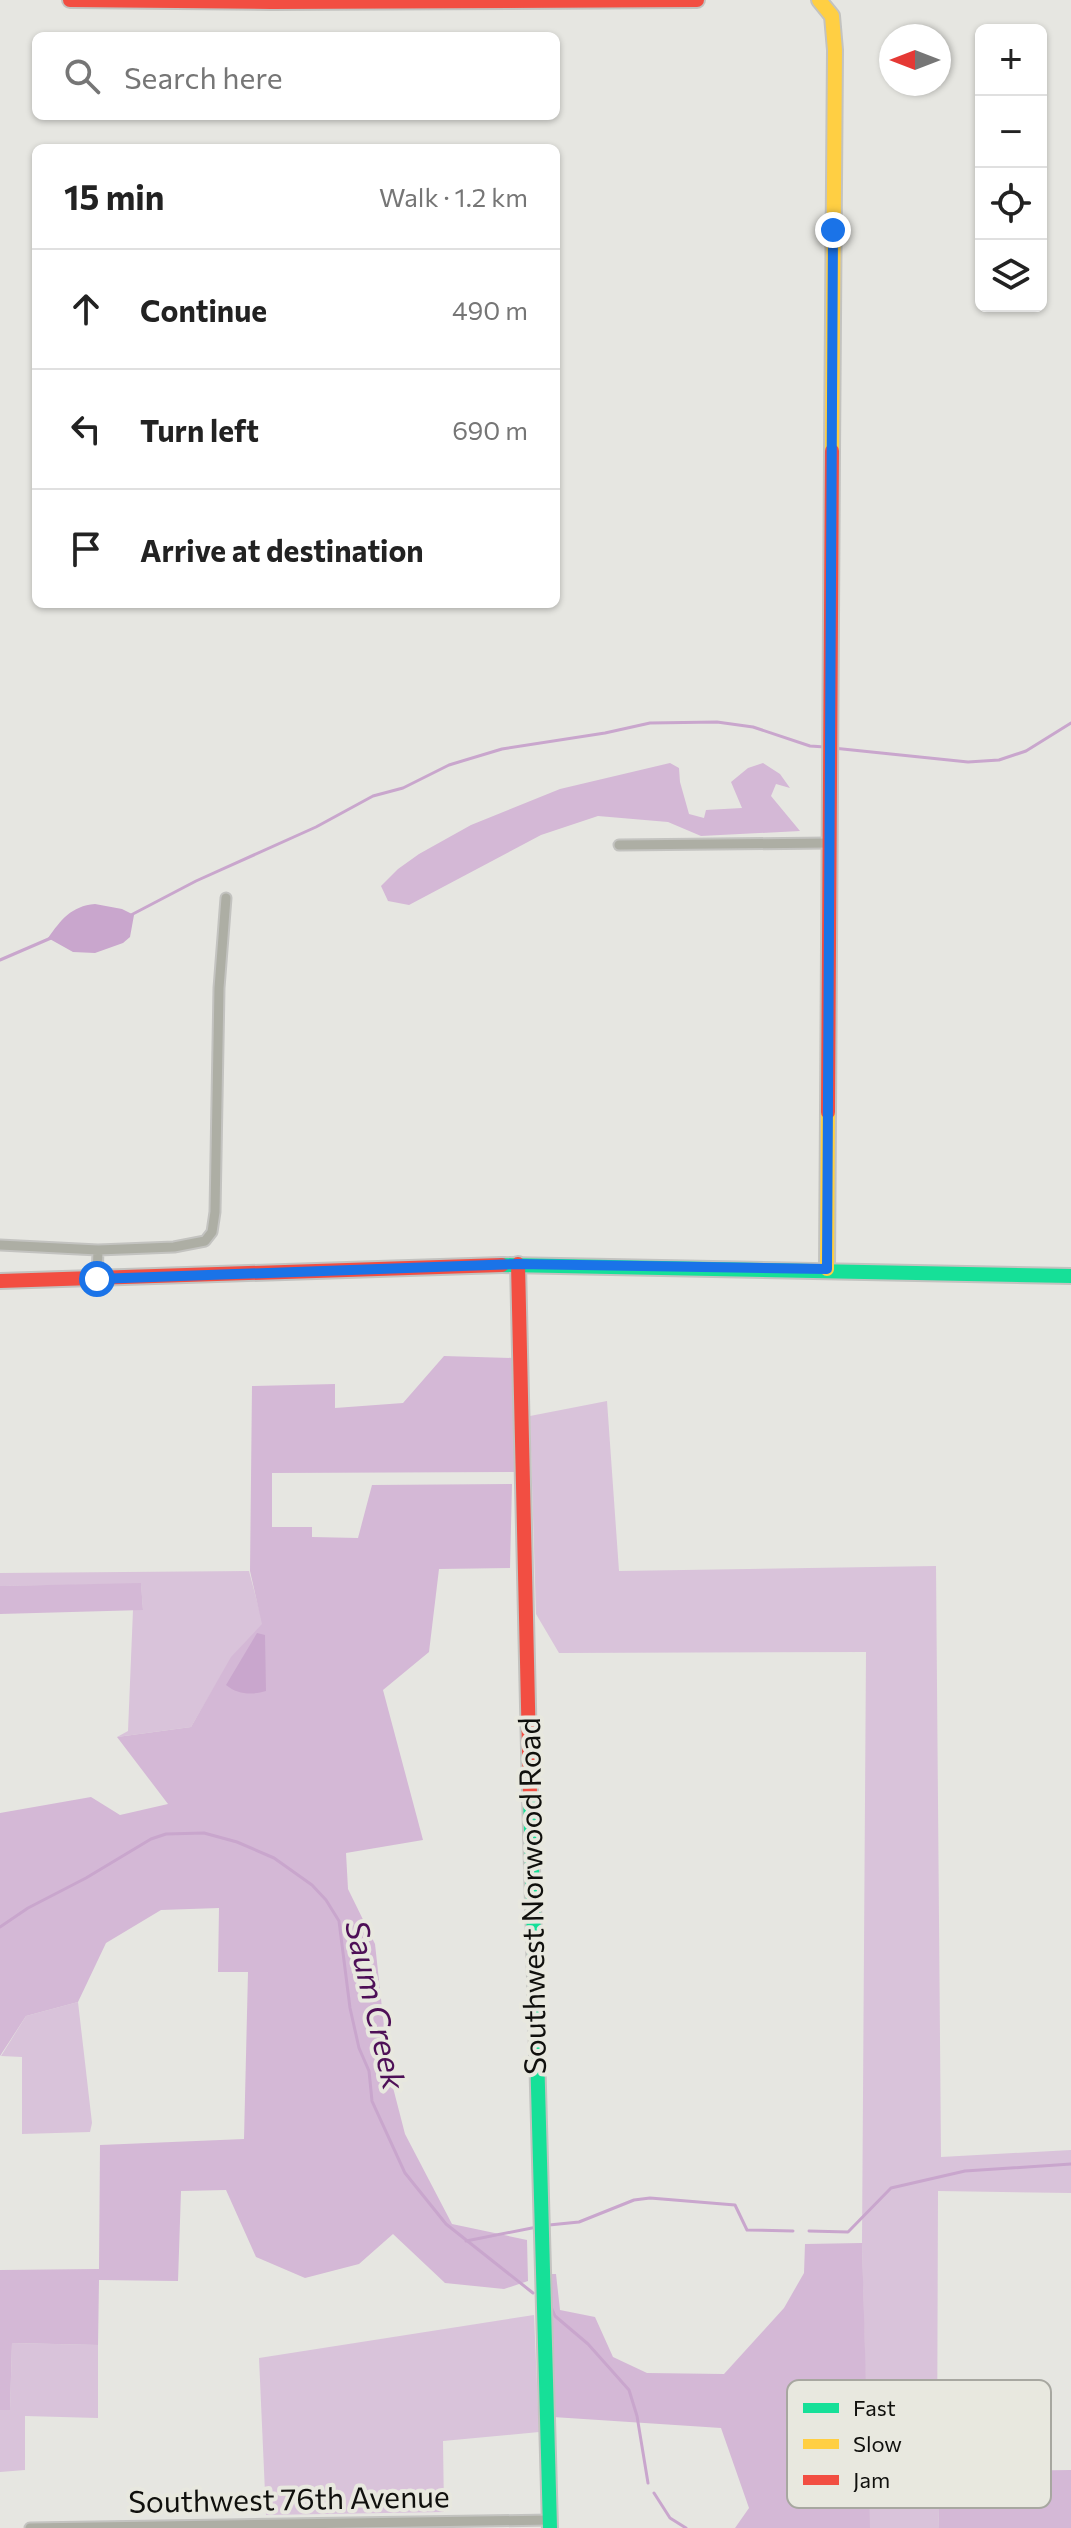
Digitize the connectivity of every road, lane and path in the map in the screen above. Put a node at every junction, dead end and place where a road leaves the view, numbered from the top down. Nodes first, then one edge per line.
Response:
1 (70, 0) edge
2 (697, 0) edge
3 (271, 1) edge
4 (824, 5) edge
5 (828, 843) junction
6 (619, 845) dead end
7 (226, 898) dead end
8 (0, 1245) edge
9 (98, 1250) junction
10 (518, 1264) junction
11 (827, 1269) junction
12 (1071, 1276) edge
13 (97, 1279) junction
14 (0, 1281) edge
15 (550, 2524) edge
16 (30, 2528) edge

1 - 3 street
2 - 3 street
4 - 5 street
5 - 6 street
5 - 11 street
7 - 9 street
8 - 9 street
9 - 13 street
10 - 11 street
10 - 13 street
10 - 15 street, Southwest Norwood Road
11 - 12 street
13 - 14 street
15 - 16 street, Southwest 76th Avenue

